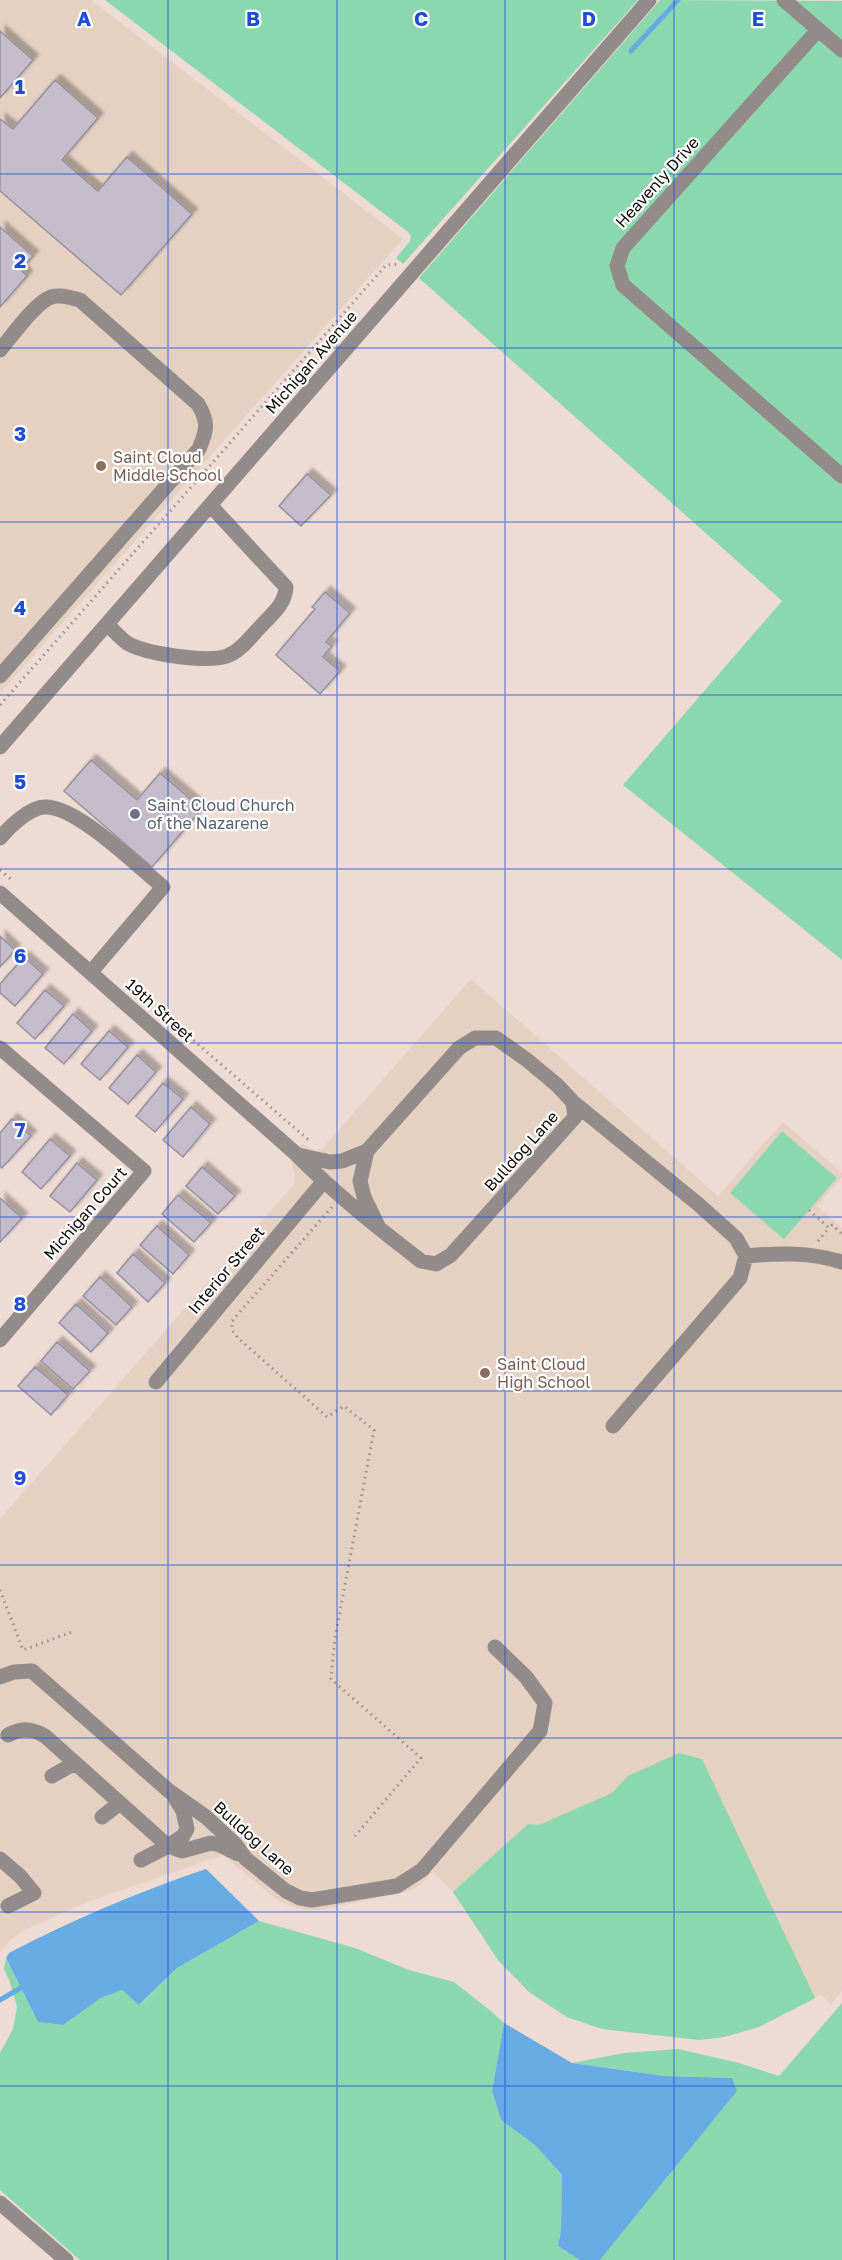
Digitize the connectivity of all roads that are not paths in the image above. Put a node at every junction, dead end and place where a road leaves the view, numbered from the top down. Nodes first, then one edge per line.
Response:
1 (649, 0) edge
2 (784, 0) edge
3 (818, 30) junction
4 (842, 50) edge
5 (0, 350) edge
6 (842, 476) edge
7 (210, 505) junction
8 (107, 624) junction
9 (0, 676) edge
10 (0, 747) edge
11 (0, 838) edge
12 (0, 892) edge
13 (91, 972) junction
14 (0, 1048) edge
15 (573, 1102) junction
16 (367, 1151) junction
17 (295, 1154) junction
18 (324, 1182) junction
19 (379, 1228) junction
20 (746, 1256) junction
21 (842, 1262) edge
22 (0, 1340) edge
23 (156, 1382) dead end
24 (612, 1426) dead end
25 (495, 1647) dead end
26 (0, 1677) edge
27 (8, 1735) dead end
28 (75, 1762) junction
29 (52, 1776) dead end
30 (170, 1791) junction
31 (120, 1803) junction
32 (102, 1817) dead end
33 (168, 1846) junction
34 (0, 1859) edge
35 (246, 1859) junction
36 (141, 1860) dead end
37 (8, 1906) dead end
38 (0, 2203) edge
39 (66, 2260) edge

1 - 7 street, Michigan Avenue
2 - 3 street
3 - 4 street
3 - 6 street, Heavenly Drive
5 - 9 street
7 - 8 street, Michigan Avenue
7 - 8 street
8 - 10 street, Michigan Avenue
11 - 13 street
12 - 13 street, 19th Street
13 - 17 street, 19th Street
14 - 22 street, Michigan Court
15 - 16 street, Bulldog Lane
15 - 19 street, Bulldog Lane
15 - 20 street
16 - 17 street, Bulldog Lane
16 - 19 street, Bulldog Lane
17 - 18 street, Bulldog Lane
18 - 19 street, Bulldog Lane
18 - 23 street, Interior Street
20 - 21 street
20 - 24 street
25 - 35 street, Bulldog Lane
26 - 30 street, Bulldog Lane
27 - 28 street
28 - 29 street
28 - 31 street
30 - 33 street
30 - 35 street, Bulldog Lane
31 - 32 street
31 - 33 street
33 - 35 street
33 - 36 street
34 - 37 street
38 - 39 street

